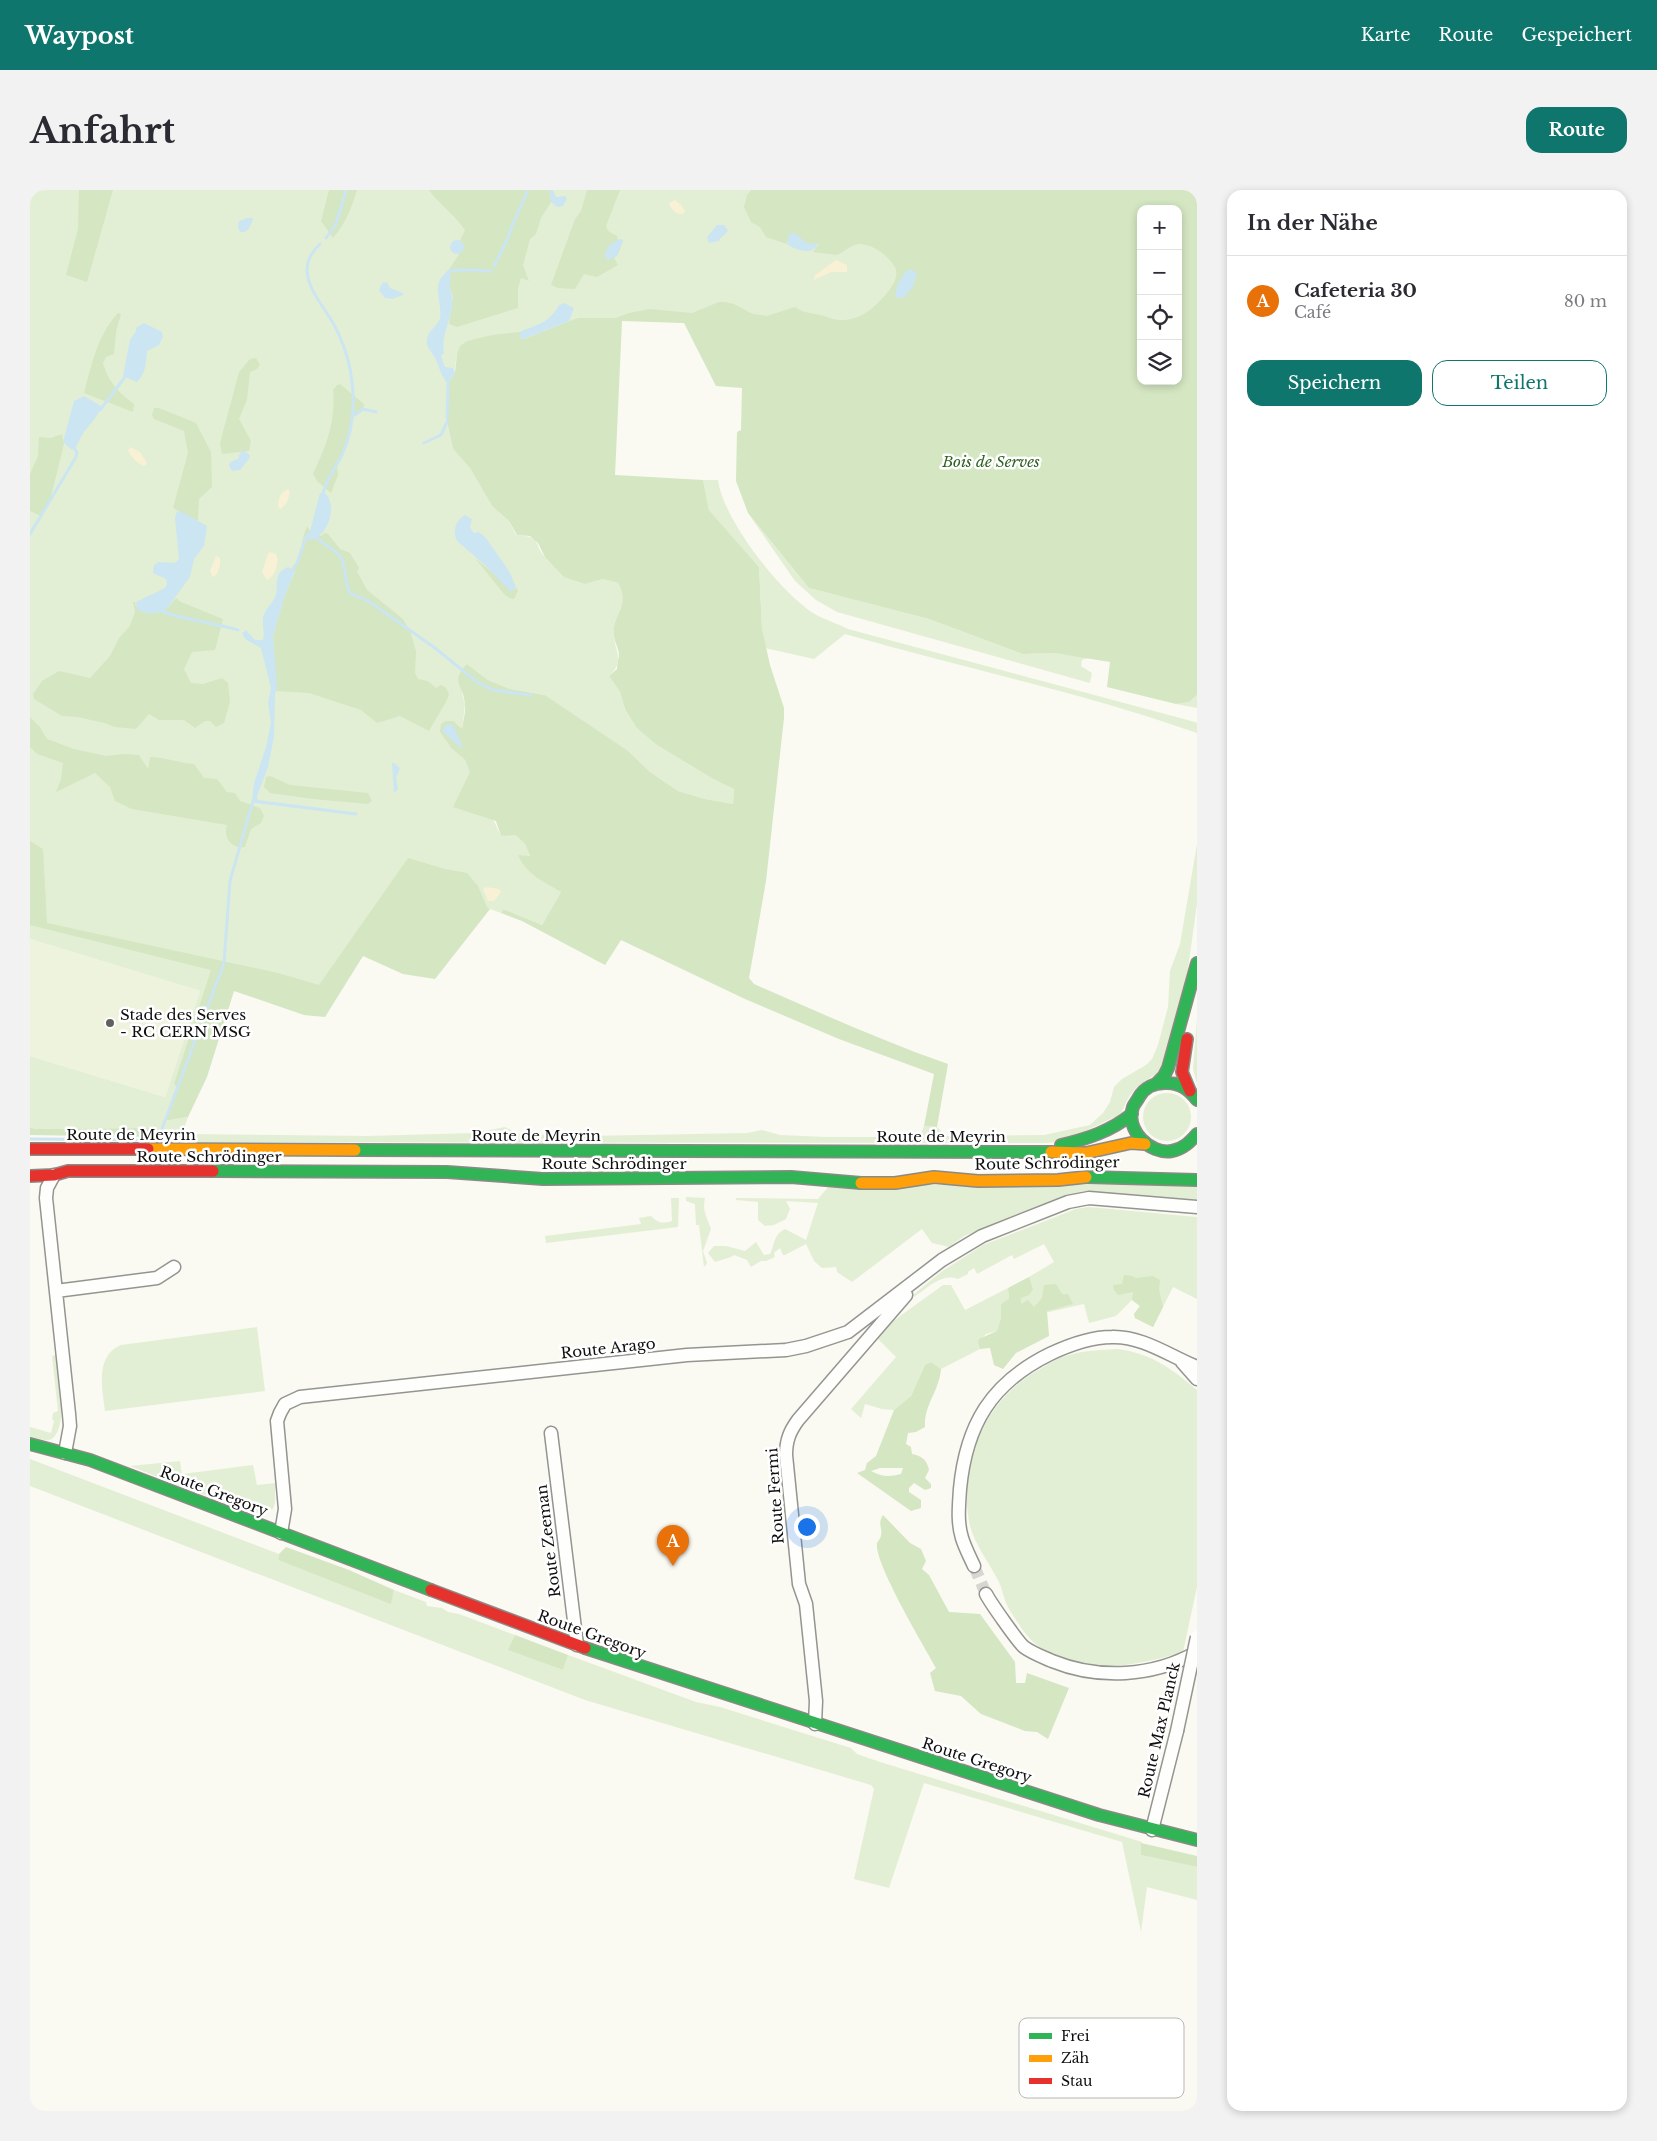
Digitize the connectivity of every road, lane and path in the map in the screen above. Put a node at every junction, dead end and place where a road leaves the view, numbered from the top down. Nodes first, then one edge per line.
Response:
1 (1197, 964) edge
2 (1197, 981) edge
3 (1156, 1084) junction
4 (1193, 1096) edge
5 (1132, 1114) junction
6 (1197, 1134) edge
7 (1193, 1143) edge
8 (1145, 1144) junction
9 (30, 1149) edge
10 (1041, 1151) junction
11 (54, 1175) junction
12 (30, 1176) edge
13 (1197, 1180) edge
14 (1197, 1207) edge
15 (174, 1267) dead end
16 (917, 1281) junction
17 (56, 1291) junction
18 (1180, 1360) junction
19 (1197, 1367) edge
20 (1197, 1379) edge
21 (551, 1433) dead end
22 (30, 1444) edge
23 (65, 1453) junction
24 (281, 1533) junction
25 (974, 1566) tunnel mouth
26 (986, 1594) tunnel mouth
27 (1197, 1637) edge
28 (577, 1645) junction
29 (1197, 1652) edge
30 (815, 1724) junction
31 (1152, 1830) junction
32 (1197, 1840) edge

1 - 3 street
2 - 4 street
3 - 4 street
3 - 5 street
5 - 8 street
5 - 10 street, Route de Meyrin
6 - 7 street
7 - 8 street
8 - 10 street, Route de Meyrin
9 - 10 street, Route de Meyrin
11 - 12 street, Route Schrödinger
11 - 13 street, Route Schrödinger
11 - 17 street
14 - 16 street
15 - 17 street
16 - 24 street, Route Arago
16 - 30 street, Route Fermi
17 - 23 street
18 - 19 street
18 - 20 street
18 - 25 street
21 - 28 street, Route Zeeman
22 - 23 street, Route Gregory
23 - 24 street, Route Gregory
24 - 28 street, Route Gregory
26 - 29 street
27 - 31 street, Route Max Planck, bridge
28 - 30 street, Route Gregory
30 - 31 street, Route Gregory
31 - 32 street, Route Gregory

